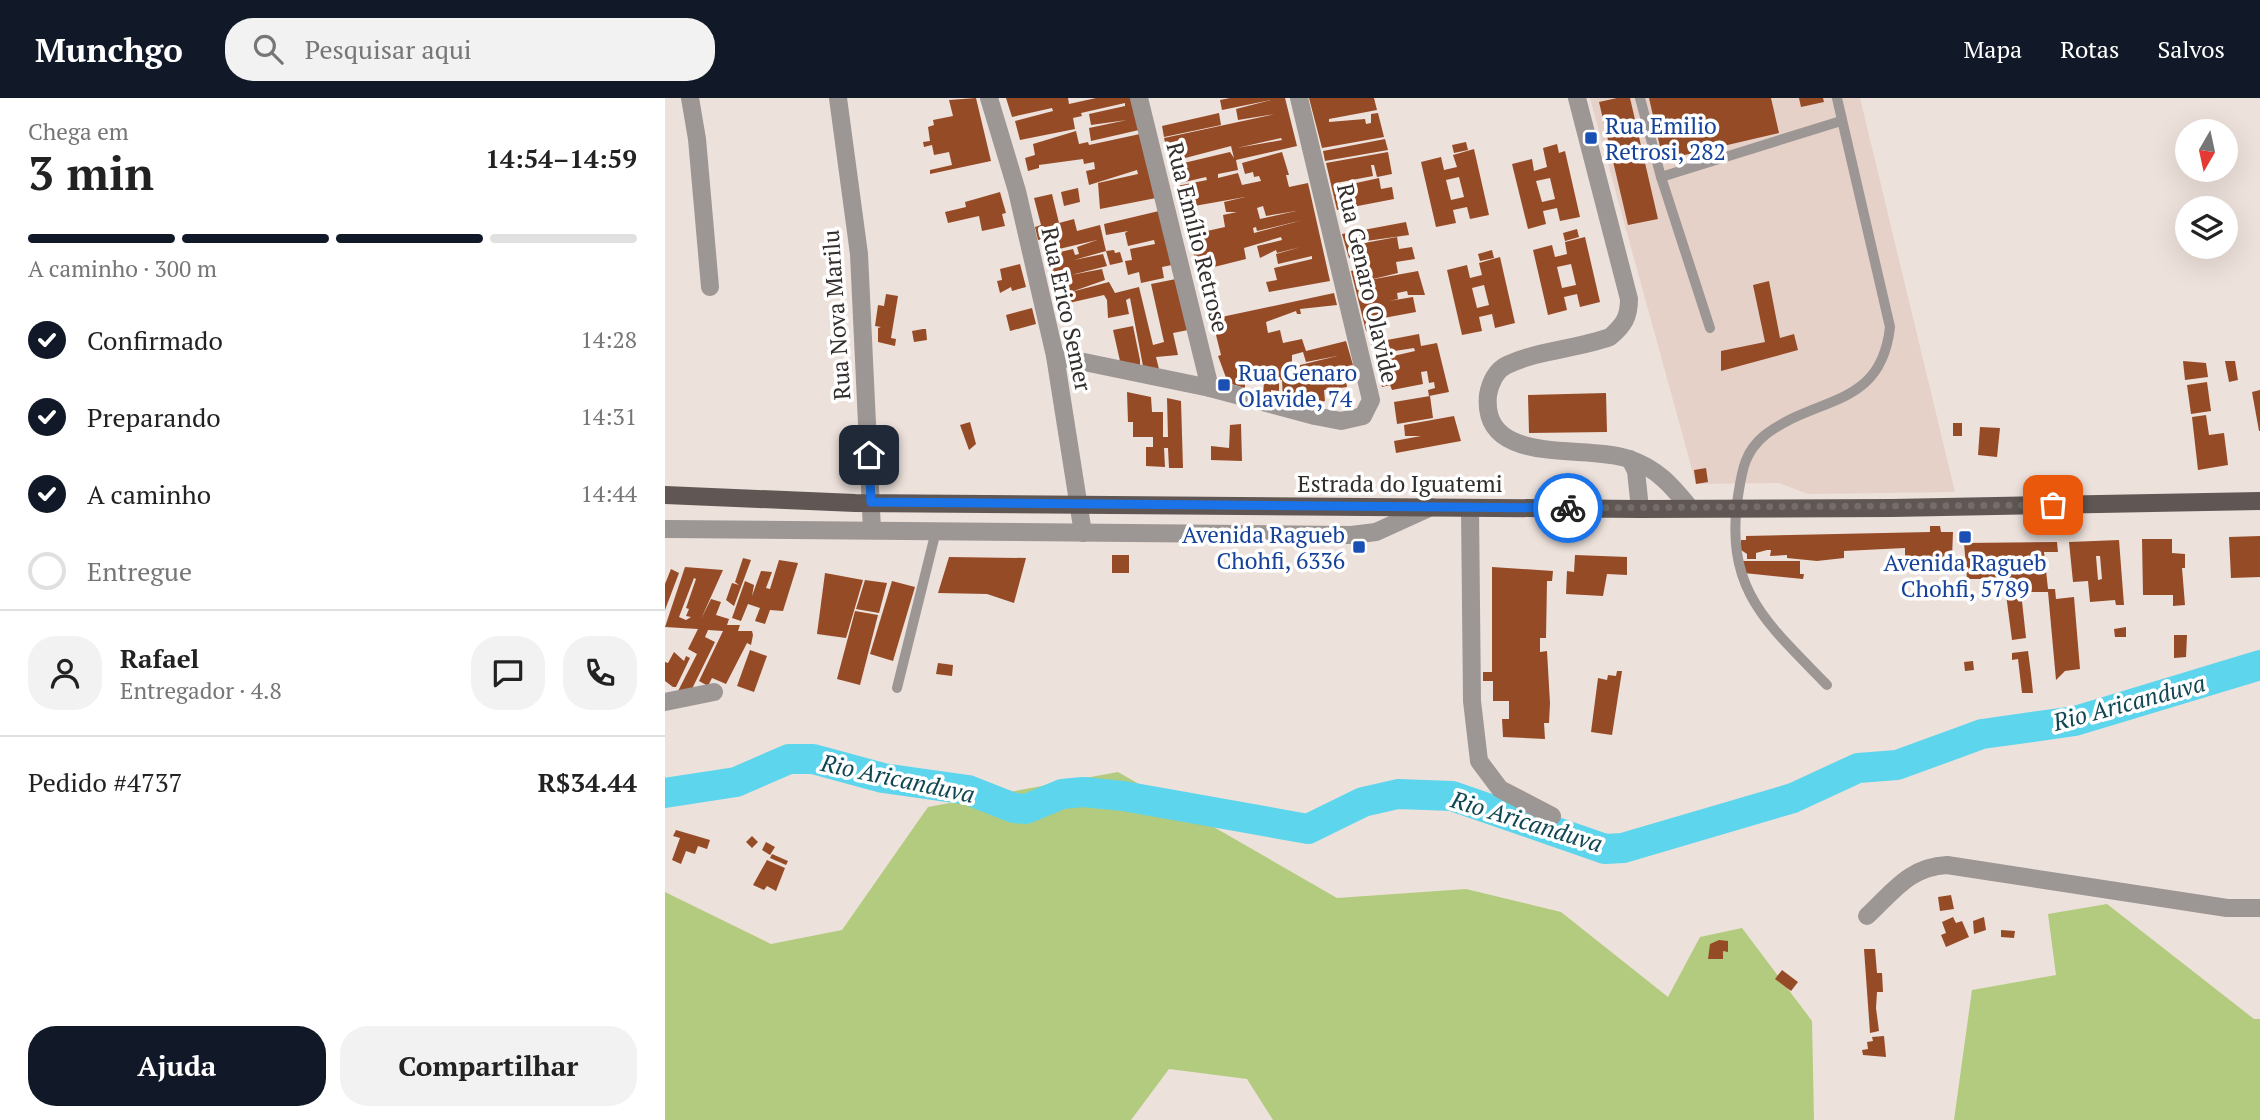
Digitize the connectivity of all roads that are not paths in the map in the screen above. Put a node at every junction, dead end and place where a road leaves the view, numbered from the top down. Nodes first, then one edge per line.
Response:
1 (691, 98) edge
2 (838, 98) edge
3 (989, 98) edge
4 (1139, 98) edge
5 (1299, 98) edge
6 (1577, 98) edge
7 (1640, 98) edge
8 (1837, 98) edge
9 (1841, 121) junction
10 (1661, 177) junction
11 (710, 287) dead end
12 (1710, 328) dead end
13 (1055, 356) junction
14 (1210, 388) junction
15 (1630, 459) junction
16 (665, 495) edge
17 (2260, 501) edge
18 (871, 502) junction
19 (1077, 503) junction
20 (1431, 507) junction
21 (1737, 507) junction
22 (1470, 508) junction
23 (1690, 508) junction
24 (1640, 509) junction
25 (665, 529) edge
26 (872, 530) junction
27 (936, 531) junction
28 (1083, 533) junction
29 (1827, 685) dead end
30 (897, 688) dead end
31 (714, 692) dead end
32 (665, 702) edge
33 (1552, 816) dead end
34 (2260, 908) edge
35 (1867, 916) dead end

1 - 11 street
2 - 18 street, Rua Nova Marilu
3 - 13 street, Rua Erico Semer
4 - 14 street, Rua Emílio Retrose
5 - 14 street, Rua Genaro Olavide
6 - 15 street
7 - 10 lane
8 - 9 lane
9 - 10 lane
9 - 21 lane
10 - 12 lane
13 - 14 street, Rua Genaro Olavide
13 - 19 street, Rua Erico Semer
15 - 23 street
15 - 24 street
16 - 18 main road, Estrada do Iguatemi
17 - 21 main road, Estrada do Iguatemi
18 - 19 main road, Estrada do Iguatemi
18 - 26 street, Rua Nova Marilu
19 - 20 main road, Estrada do Iguatemi
19 - 28 street, Rua Erico Semer
20 - 22 main road, Estrada do Iguatemi
20 - 28 street
21 - 23 main road, Estrada do Iguatemi
21 - 29 lane
22 - 24 main road, Estrada do Iguatemi
22 - 33 street
23 - 24 main road, Estrada do Iguatemi
25 - 26 street
26 - 27 street
27 - 28 street
27 - 30 lane
31 - 32 street
34 - 35 street

